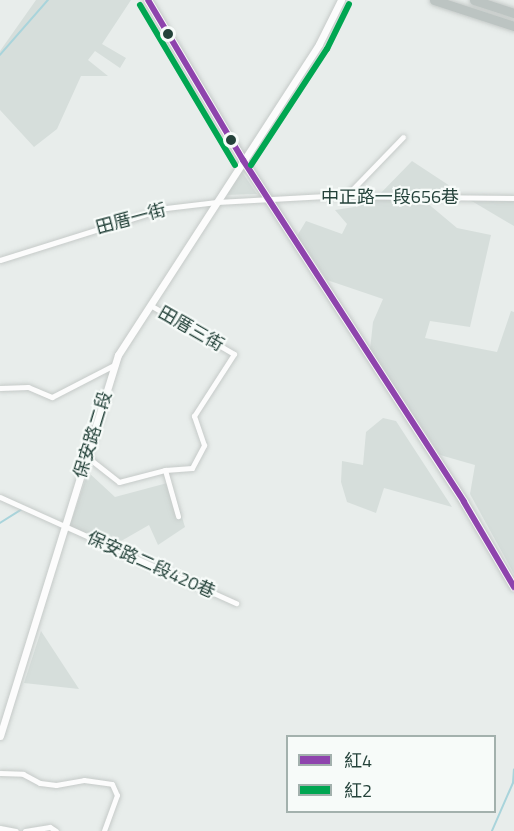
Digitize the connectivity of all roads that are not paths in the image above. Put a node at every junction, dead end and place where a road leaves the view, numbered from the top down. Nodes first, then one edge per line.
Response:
1 (148, 0) edge
2 (341, 0) edge
3 (434, 0) edge
4 (474, 0) edge
5 (514, 13) edge
6 (514, 26) edge
7 (403, 137) dead end
8 (243, 160) junction
9 (346, 196) junction
10 (267, 197) junction
11 (514, 198) edge
12 (217, 202) junction
13 (0, 260) edge
14 (150, 305) junction
15 (116, 364) junction
16 (0, 388) edge
17 (86, 456) junction
18 (165, 470) junction
19 (0, 497) edge
20 (178, 516) dead end
21 (66, 526) junction
22 (514, 586) edge
23 (236, 603) dead end
24 (0, 736) edge
25 (0, 773) edge
26 (0, 828) edge
27 (16, 831) edge
28 (25, 831) edge
29 (56, 831) edge
30 (104, 831) edge

1 - 8 main road
2 - 8 street, 保安路二段
3 - 6 highway
4 - 5 highway
7 - 9 street
8 - 10 main road
8 - 12 street, 保安路二段
9 - 10 street, 中正路一段656巷
9 - 11 street, 中正路一段656巷
10 - 12 street, 田厝一街
10 - 22 main road
12 - 13 street, 田厝一街
12 - 14 street, 保安路二段
14 - 15 street, 保安路二段
14 - 18 street, 田厝三街
15 - 16 street
15 - 17 street, 保安路二段
17 - 18 street, 田厝三街
17 - 21 street, 保安路二段
18 - 20 street
19 - 21 street, 保安路二段420巷
21 - 23 street, 保安路二段420巷
21 - 24 street, 保安路二段
25 - 30 street
26 - 27 street
28 - 29 street

